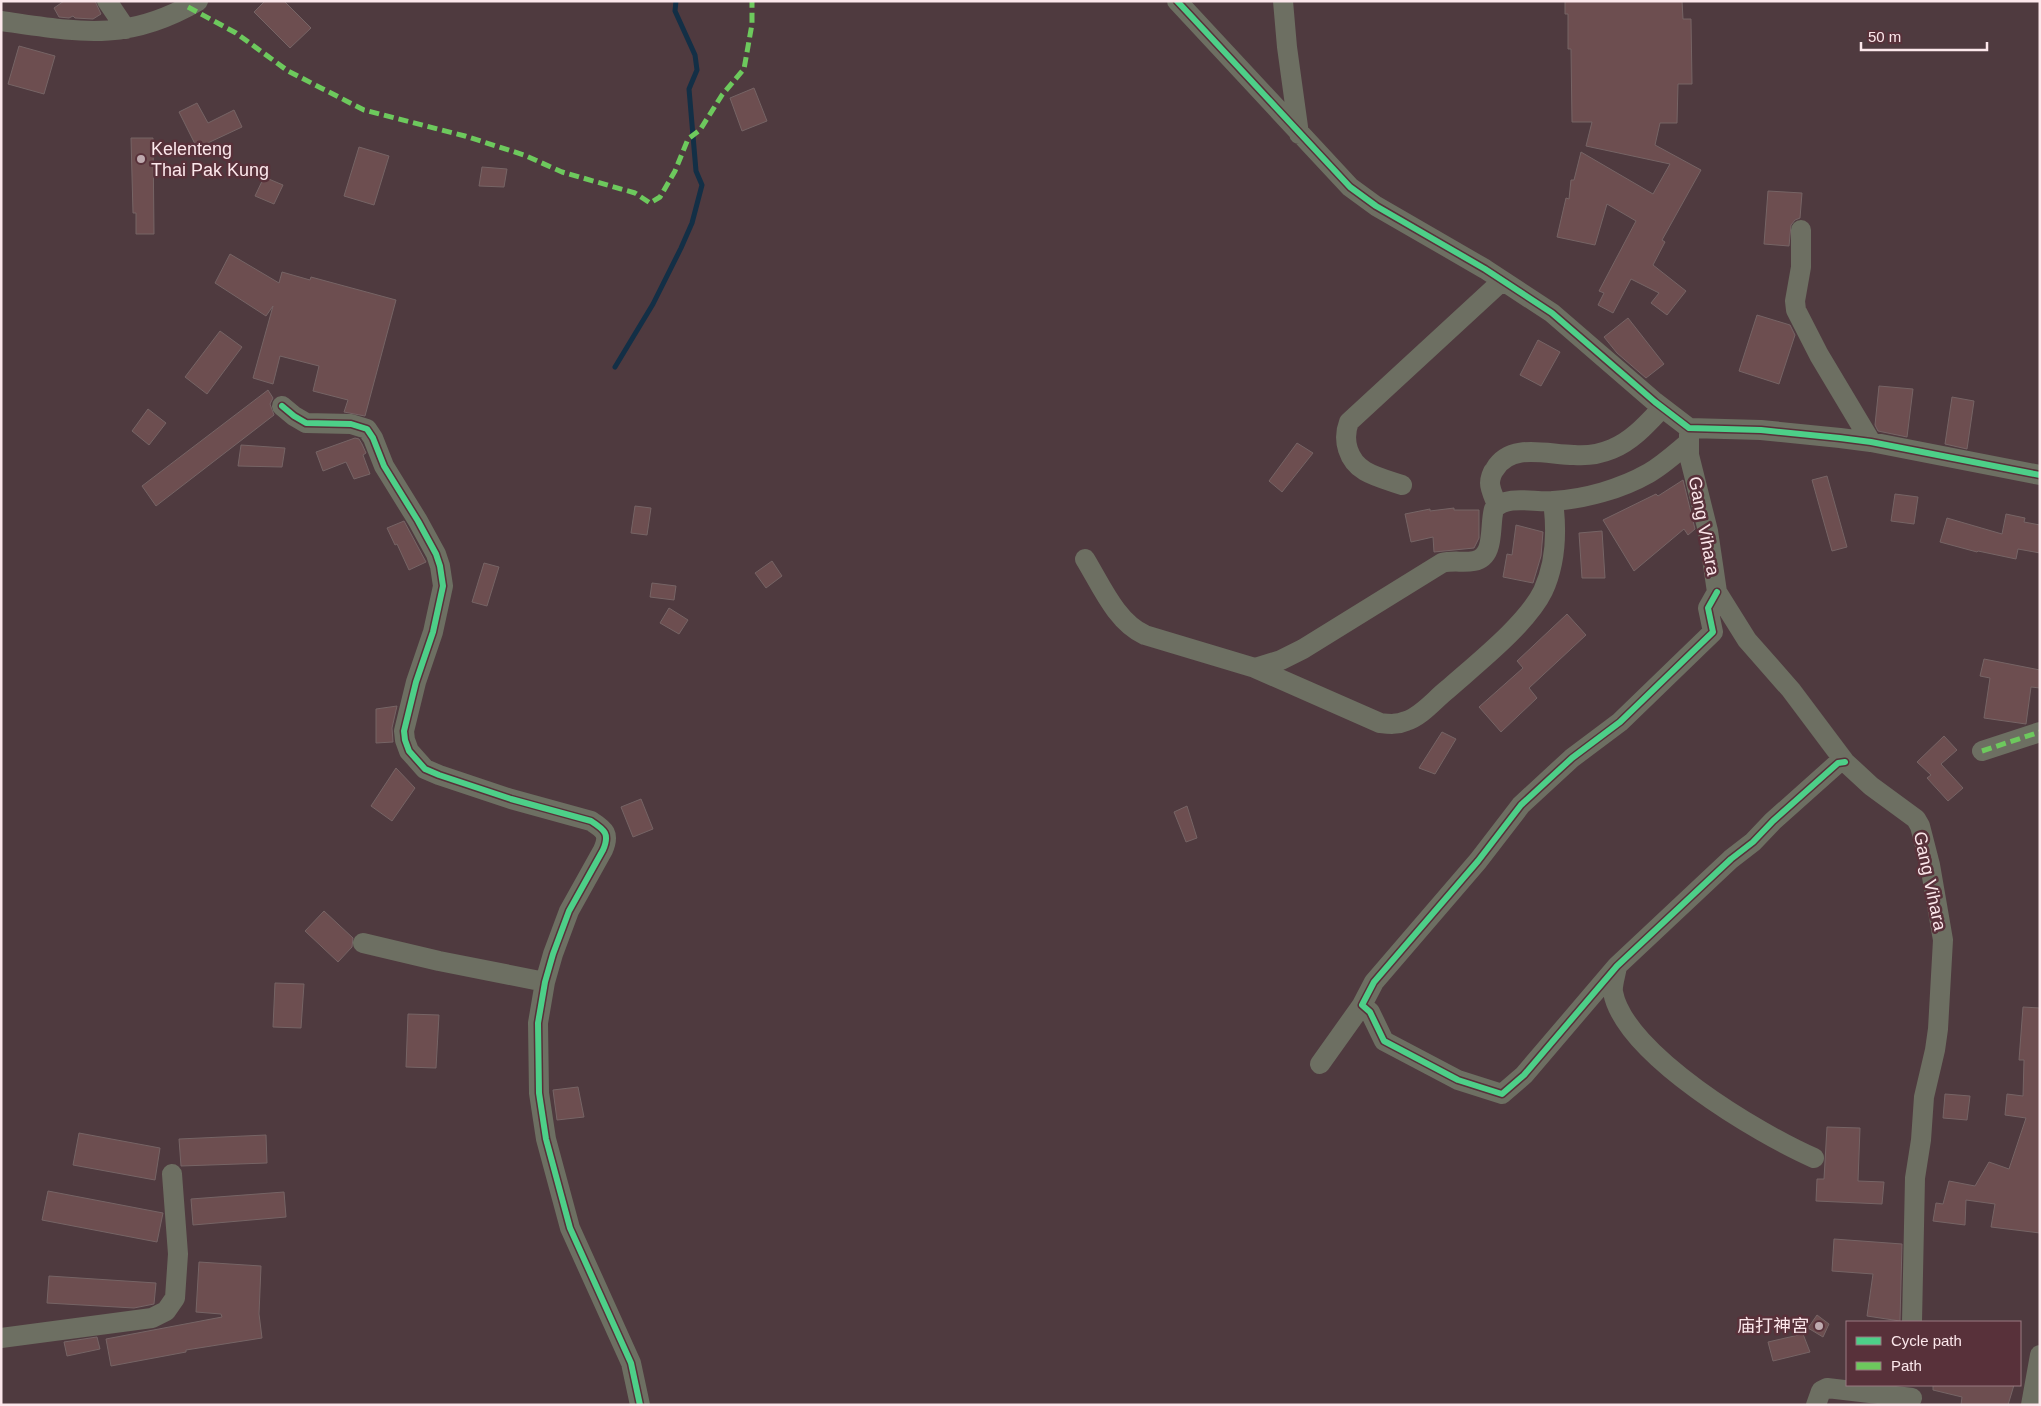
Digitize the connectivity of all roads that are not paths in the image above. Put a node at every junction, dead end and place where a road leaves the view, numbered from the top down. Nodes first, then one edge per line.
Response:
1 (107, 1) edge
2 (198, 1) edge
3 (1177, 1) edge
4 (1283, 1) edge
5 (1, 4) edge
6 (7, 22) edge
7 (126, 29) junction
8 (1300, 134) junction
9 (1801, 230) dead end
10 (1502, 280) junction
11 (282, 406) dead end
12 (1662, 408) junction
13 (1689, 435) junction
14 (1870, 442) junction
15 (2040, 475) edge
16 (1402, 485) dead end
17 (1553, 501) junction
18 (1497, 505) junction
19 (1084, 559) dead end
20 (1717, 592) junction
21 (1255, 668) junction
22 (2040, 732) edge
23 (1982, 751) dead end
24 (1845, 762) junction
25 (363, 943) dead end
26 (1617, 966) junction
27 (545, 982) junction
28 (1362, 1005) junction
29 (1320, 1064) dead end
30 (1814, 1158) dead end
31 (172, 1174) dead end
32 (1912, 1321) edge
33 (1, 1338) edge
34 (2040, 1355) edge
35 (1913, 1396) edge
36 (640, 1405) edge
37 (1816, 1405) edge
38 (2031, 1405) edge

1 - 7 street
2 - 7 street
3 - 8 street
4 - 8 street
5 - 6 street
6 - 7 street
8 - 10 street
9 - 14 street
10 - 12 street
10 - 16 street
11 - 27 street
12 - 13 street
12 - 18 street
13 - 14 street
13 - 17 street
13 - 20 street, Gang Vihara
14 - 15 street
17 - 18 street
17 - 21 street
18 - 21 street
19 - 21 street
20 - 24 street, Gang Vihara
20 - 28 street
22 - 23 street
24 - 26 street
24 - 32 street, Gang Vihara
25 - 27 street
26 - 28 street
26 - 30 street
27 - 36 street
28 - 29 street
31 - 33 street
34 - 38 street
35 - 37 street

